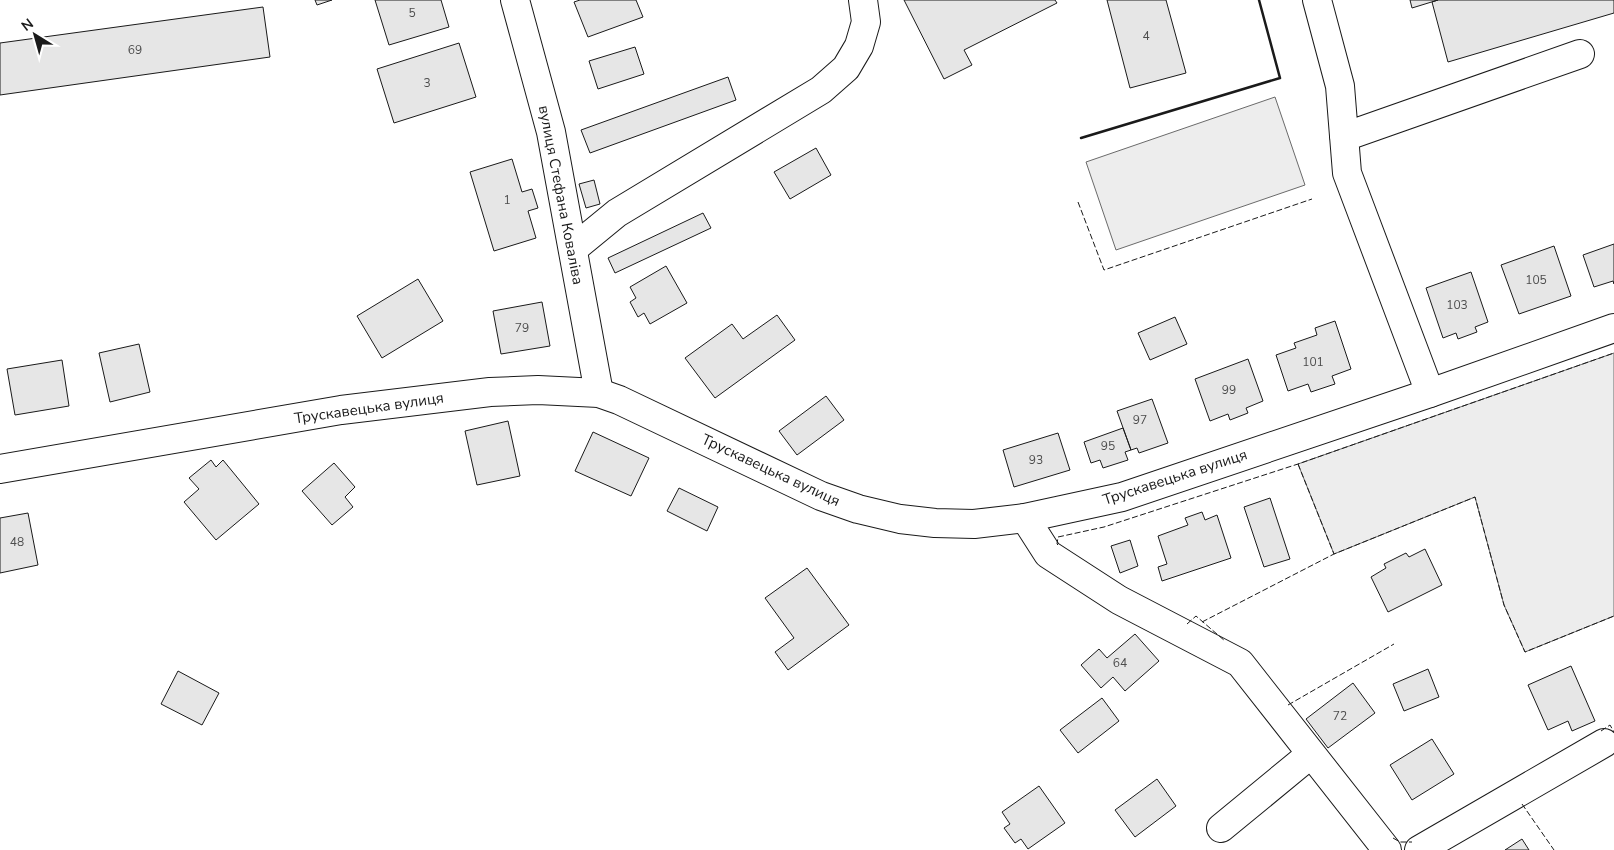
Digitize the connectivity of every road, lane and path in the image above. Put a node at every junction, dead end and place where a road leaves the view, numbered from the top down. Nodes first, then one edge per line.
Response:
1 (515, 0) edge
2 (863, 0) edge
3 (1318, 0) edge
4 (1580, 54) dead end
5 (1344, 137) junction
6 (572, 249) junction
7 (1614, 328) edge
8 (599, 393) junction
9 (1430, 393) junction
10 (0, 468) edge
11 (1025, 518) junction
12 (1604, 742) dead end
13 (1311, 754) junction
14 (1221, 828) dead end
15 (1387, 850) edge
16 (1419, 850) edge

1 - 6 main road, вулиця Стефана Коваліва
2 - 6 main road
3 - 5 main road
4 - 5 main road
5 - 9 main road
6 - 8 main road, вулиця Стефана Коваліва
7 - 9 main road, Трускавецька вулиця
8 - 10 main road, Трускавецька вулиця
8 - 11 main road, Трускавецька вулиця
9 - 11 main road, Трускавецька вулиця
11 - 13 main road
12 - 16 main road
13 - 14 main road
13 - 15 main road

